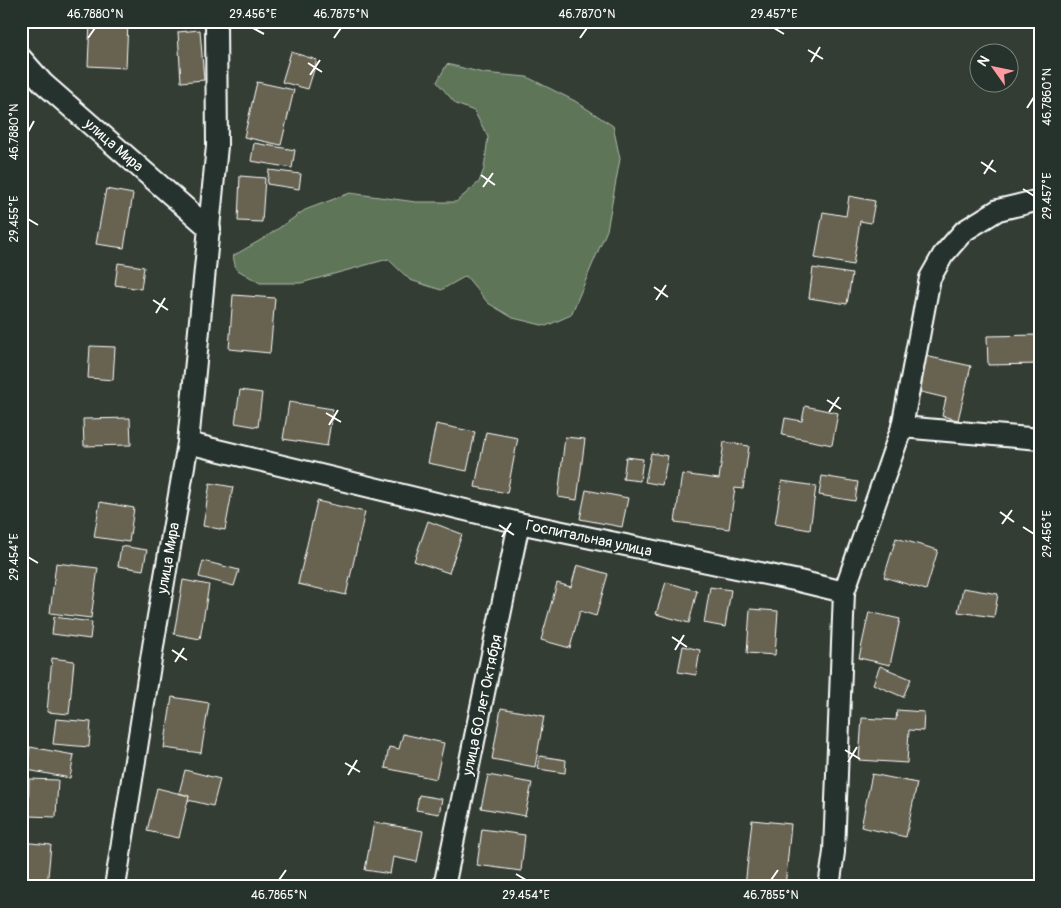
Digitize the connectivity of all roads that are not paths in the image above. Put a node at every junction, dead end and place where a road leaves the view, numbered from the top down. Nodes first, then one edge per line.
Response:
1 (216, 21) edge
2 (21, 58) edge
3 (1040, 200) edge
4 (210, 229) junction
5 (902, 427) junction
6 (1040, 438) edge
7 (188, 443) junction
8 (519, 523) junction
9 (844, 592) junction
10 (116, 887) edge
11 (444, 887) edge
12 (829, 887) edge

1 - 4 street, улица Мира
2 - 4 street, улица Мира
3 - 5 street
4 - 7 street, улица Мира
5 - 6 street
5 - 9 street
7 - 8 street, Госпитальная улица
7 - 10 street, улица Мира
8 - 9 street, Госпитальная улица
8 - 11 street, улица 60 лет Октября
9 - 12 street

